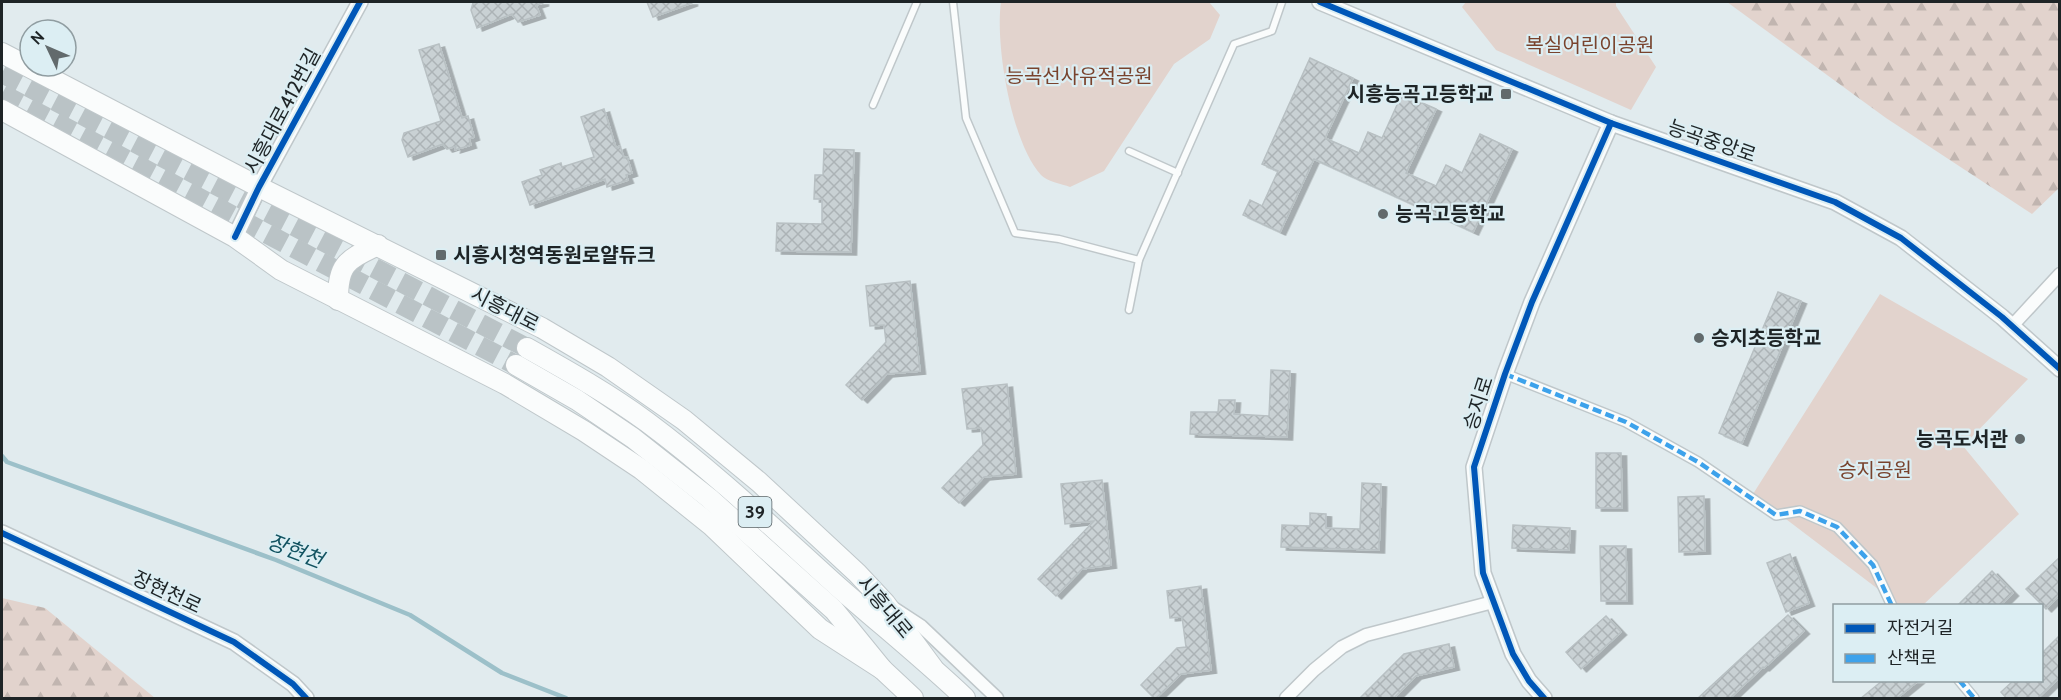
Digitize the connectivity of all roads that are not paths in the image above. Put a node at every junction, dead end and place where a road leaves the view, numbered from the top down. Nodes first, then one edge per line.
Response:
1 (360, 2) edge
2 (917, 2) edge
3 (953, 2) edge
4 (1282, 2) edge
5 (1320, 2) edge
6 (2, 53) edge
7 (873, 105) dead end
8 (2, 110) edge
9 (1611, 123) junction
10 (1130, 151) dead end
11 (1178, 173) junction
12 (259, 187) junction
13 (235, 237) junction
14 (378, 245) junction
15 (1139, 261) junction
16 (2059, 275) edge
17 (338, 300) junction
18 (1129, 310) dead end
19 (2012, 326) junction
20 (2060, 369) edge
21 (1505, 374) junction
22 (2, 533) edge
23 (1493, 602) junction
24 (885, 603) junction
25 (1891, 604) edge
26 (933, 668) junction
27 (882, 669) junction
28 (1960, 682) edge
29 (306, 699) edge
30 (913, 699) edge
31 (965, 699) edge
32 (997, 699) edge
33 (1286, 699) edge
34 (1544, 699) edge
35 (1974, 699) edge

1 - 12 street, 시흥대로412번길
2 - 7 lane
3 - 15 lane
4 - 11 lane
5 - 9 street, 능곡중앙로
6 - 12 main road, 시흥대로
8 - 13 main road, 시흥대로
9 - 19 street, 능곡중앙로
9 - 21 street, 승지로
10 - 11 lane
11 - 15 lane
12 - 13 street, 시흥대로412번길
12 - 14 main road, 시흥대로
13 - 17 main road, 시흥대로
14 - 17 main road
14 - 24 main road, 시흥대로
15 - 18 lane
16 - 19 street
17 - 27 main road, 시흥대로
19 - 20 street, 능곡중앙로
21 - 23 street, 승지로
21 - 25 street
22 - 29 street, 장현천로
23 - 33 street
23 - 34 street, 승지로
24 - 26 main road, 시흥대로
24 - 32 street
26 - 27 main road, 시흥대로 / 39
26 - 31 main road, 시흥대로 / 39
27 - 30 main road, 시흥대로 / 39
28 - 35 street

